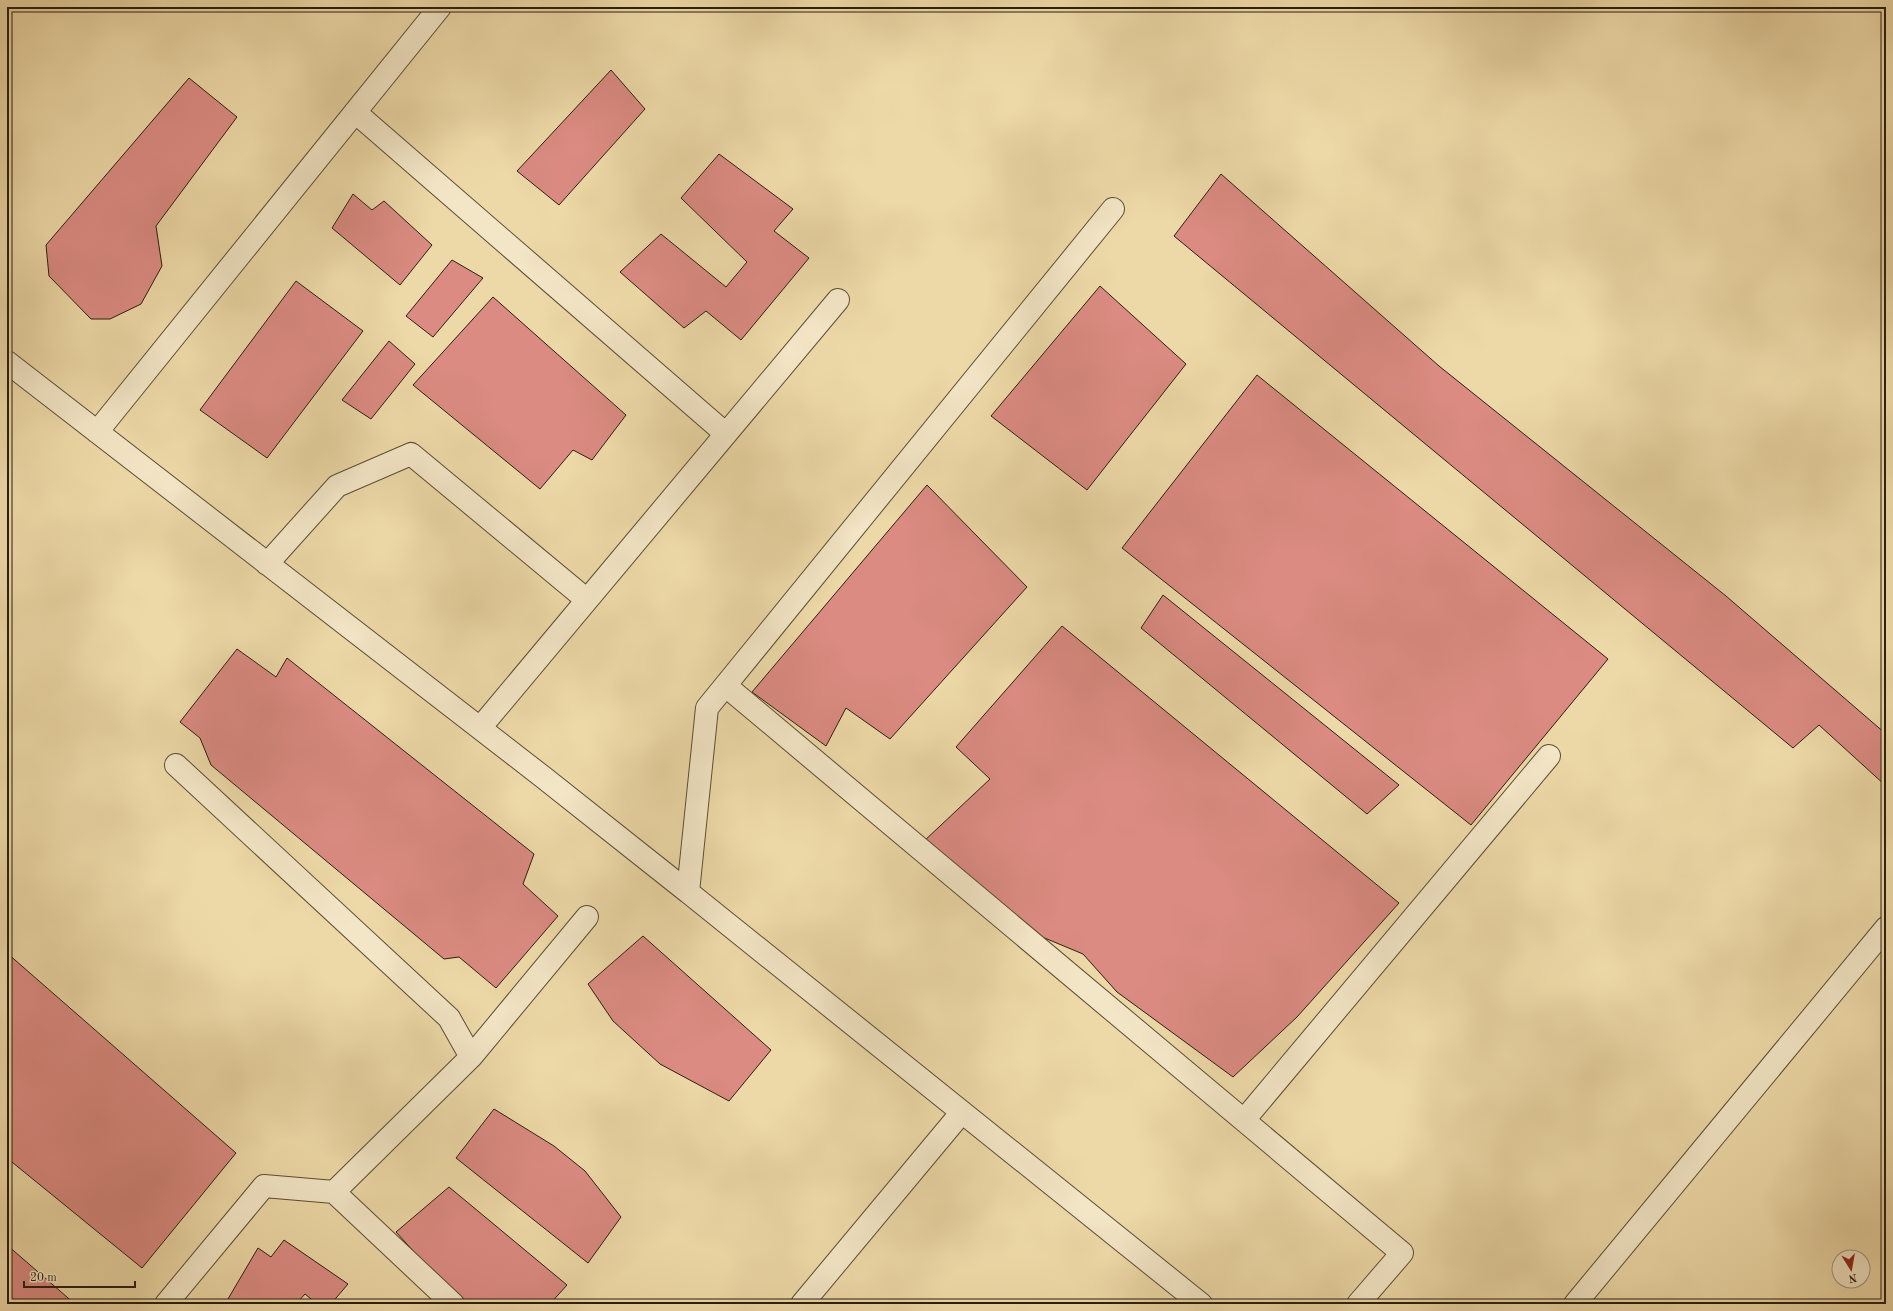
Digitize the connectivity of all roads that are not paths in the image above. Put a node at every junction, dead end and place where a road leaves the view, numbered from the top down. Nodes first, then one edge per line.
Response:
1 (440, 7) edge
2 (356, 112) junction
3 (1113, 209) dead end
4 (838, 300) dead end
5 (7, 362) edge
6 (97, 432) junction
7 (726, 434) junction
8 (267, 564) junction
9 (587, 600) junction
10 (726, 686) junction
11 (480, 728) junction
12 (1549, 756) dead end
13 (176, 765) dead end
14 (688, 892) junction
15 (587, 917) dead end
16 (1886, 928) edge
17 (471, 1057) junction
18 (962, 1112) junction
19 (1244, 1120) junction
20 (334, 1192) junction
21 (166, 1304) edge
22 (453, 1304) edge
23 (802, 1304) edge
24 (1201, 1304) edge
25 (1358, 1304) edge
26 (1574, 1304) edge

1 - 2 street
2 - 6 street
2 - 7 street
3 - 10 street
4 - 7 street
5 - 6 street
6 - 8 street
7 - 9 street
8 - 9 street
8 - 11 street
9 - 11 street
10 - 14 street
10 - 19 street
11 - 14 street
12 - 19 street
13 - 17 street
14 - 18 street
15 - 17 street
16 - 26 street
17 - 20 street
18 - 23 street
18 - 24 street
19 - 25 street
20 - 21 street
20 - 22 street

